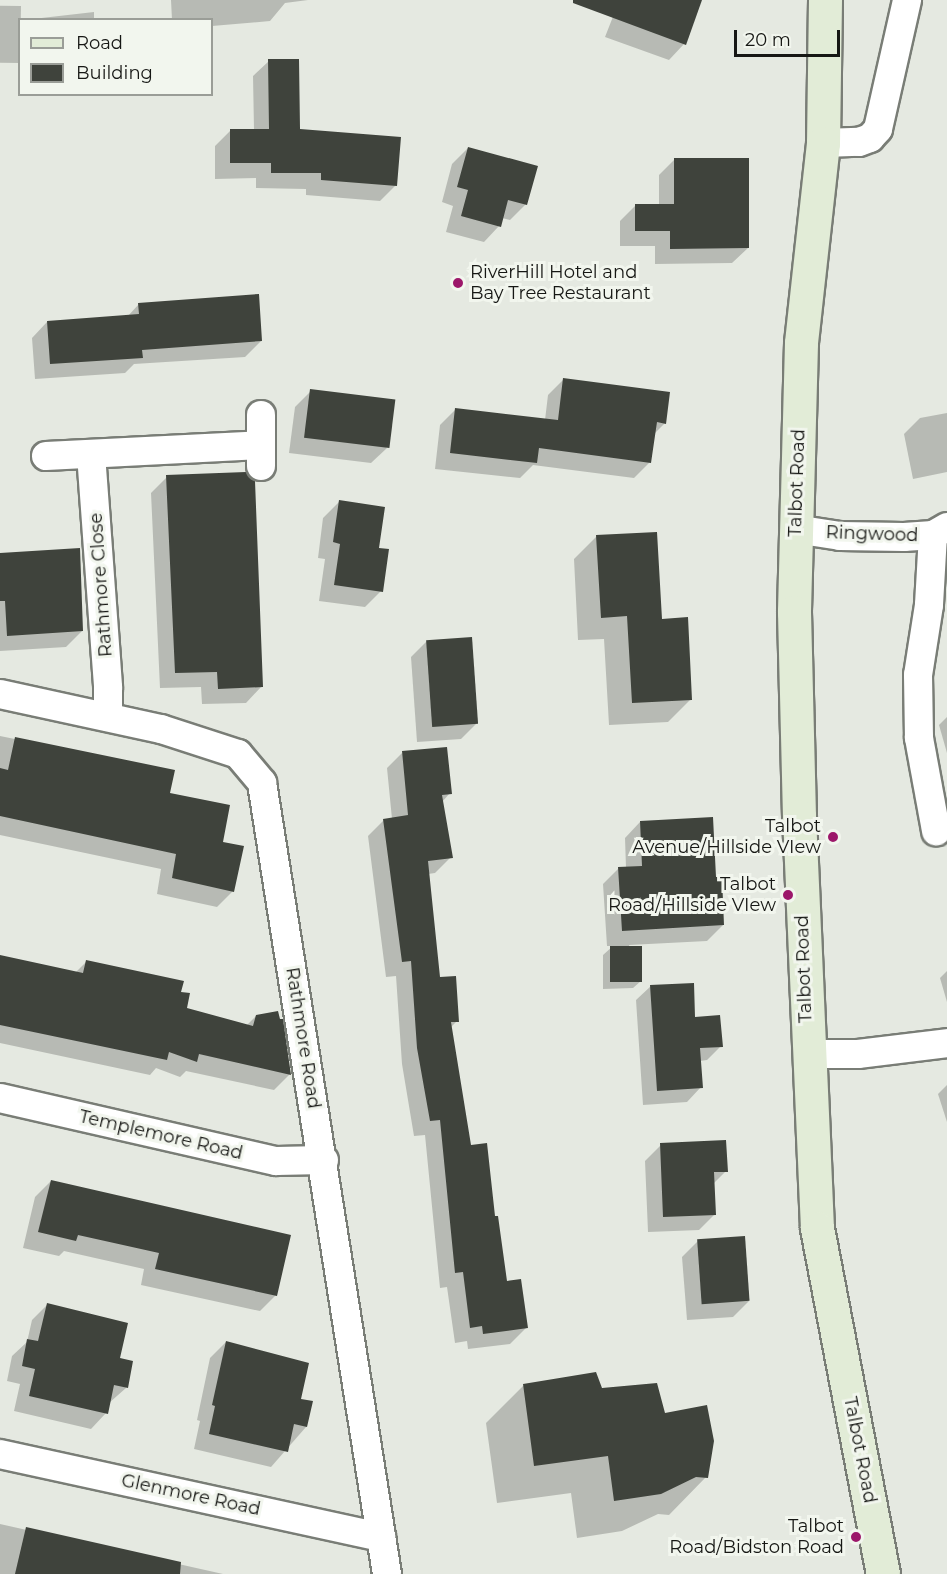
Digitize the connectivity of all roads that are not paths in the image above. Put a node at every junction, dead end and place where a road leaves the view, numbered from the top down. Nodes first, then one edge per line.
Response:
1 (825, 0) edge
2 (907, 0) edge
3 (823, 143) junction
4 (261, 415) dead end
5 (91, 454) junction
6 (46, 456) dead end
7 (795, 529) junction
8 (940, 531) edge
9 (0, 694) edge
10 (108, 717) junction
11 (936, 831) dead end
12 (947, 1043) edge
13 (808, 1054) junction
14 (0, 1098) edge
15 (324, 1160) junction
16 (0, 1454) edge
17 (381, 1537) junction
18 (387, 1574) edge
19 (883, 1574) edge

1 - 3 main road, Talbot Road
2 - 3 street
3 - 7 main road, Talbot Road
4 - 5 street
5 - 6 street
5 - 10 street, Rathmore Close
7 - 8 street, Ringwood
7 - 13 main road, Talbot Road
8 - 11 street
9 - 10 street, Rathmore Road
10 - 15 street, Rathmore Road
12 - 13 street
13 - 19 main road, Talbot Road
14 - 15 street, Templemore Road
15 - 17 street, Rathmore Road
16 - 17 street, Glenmore Road
17 - 18 street, Rathmore Road

